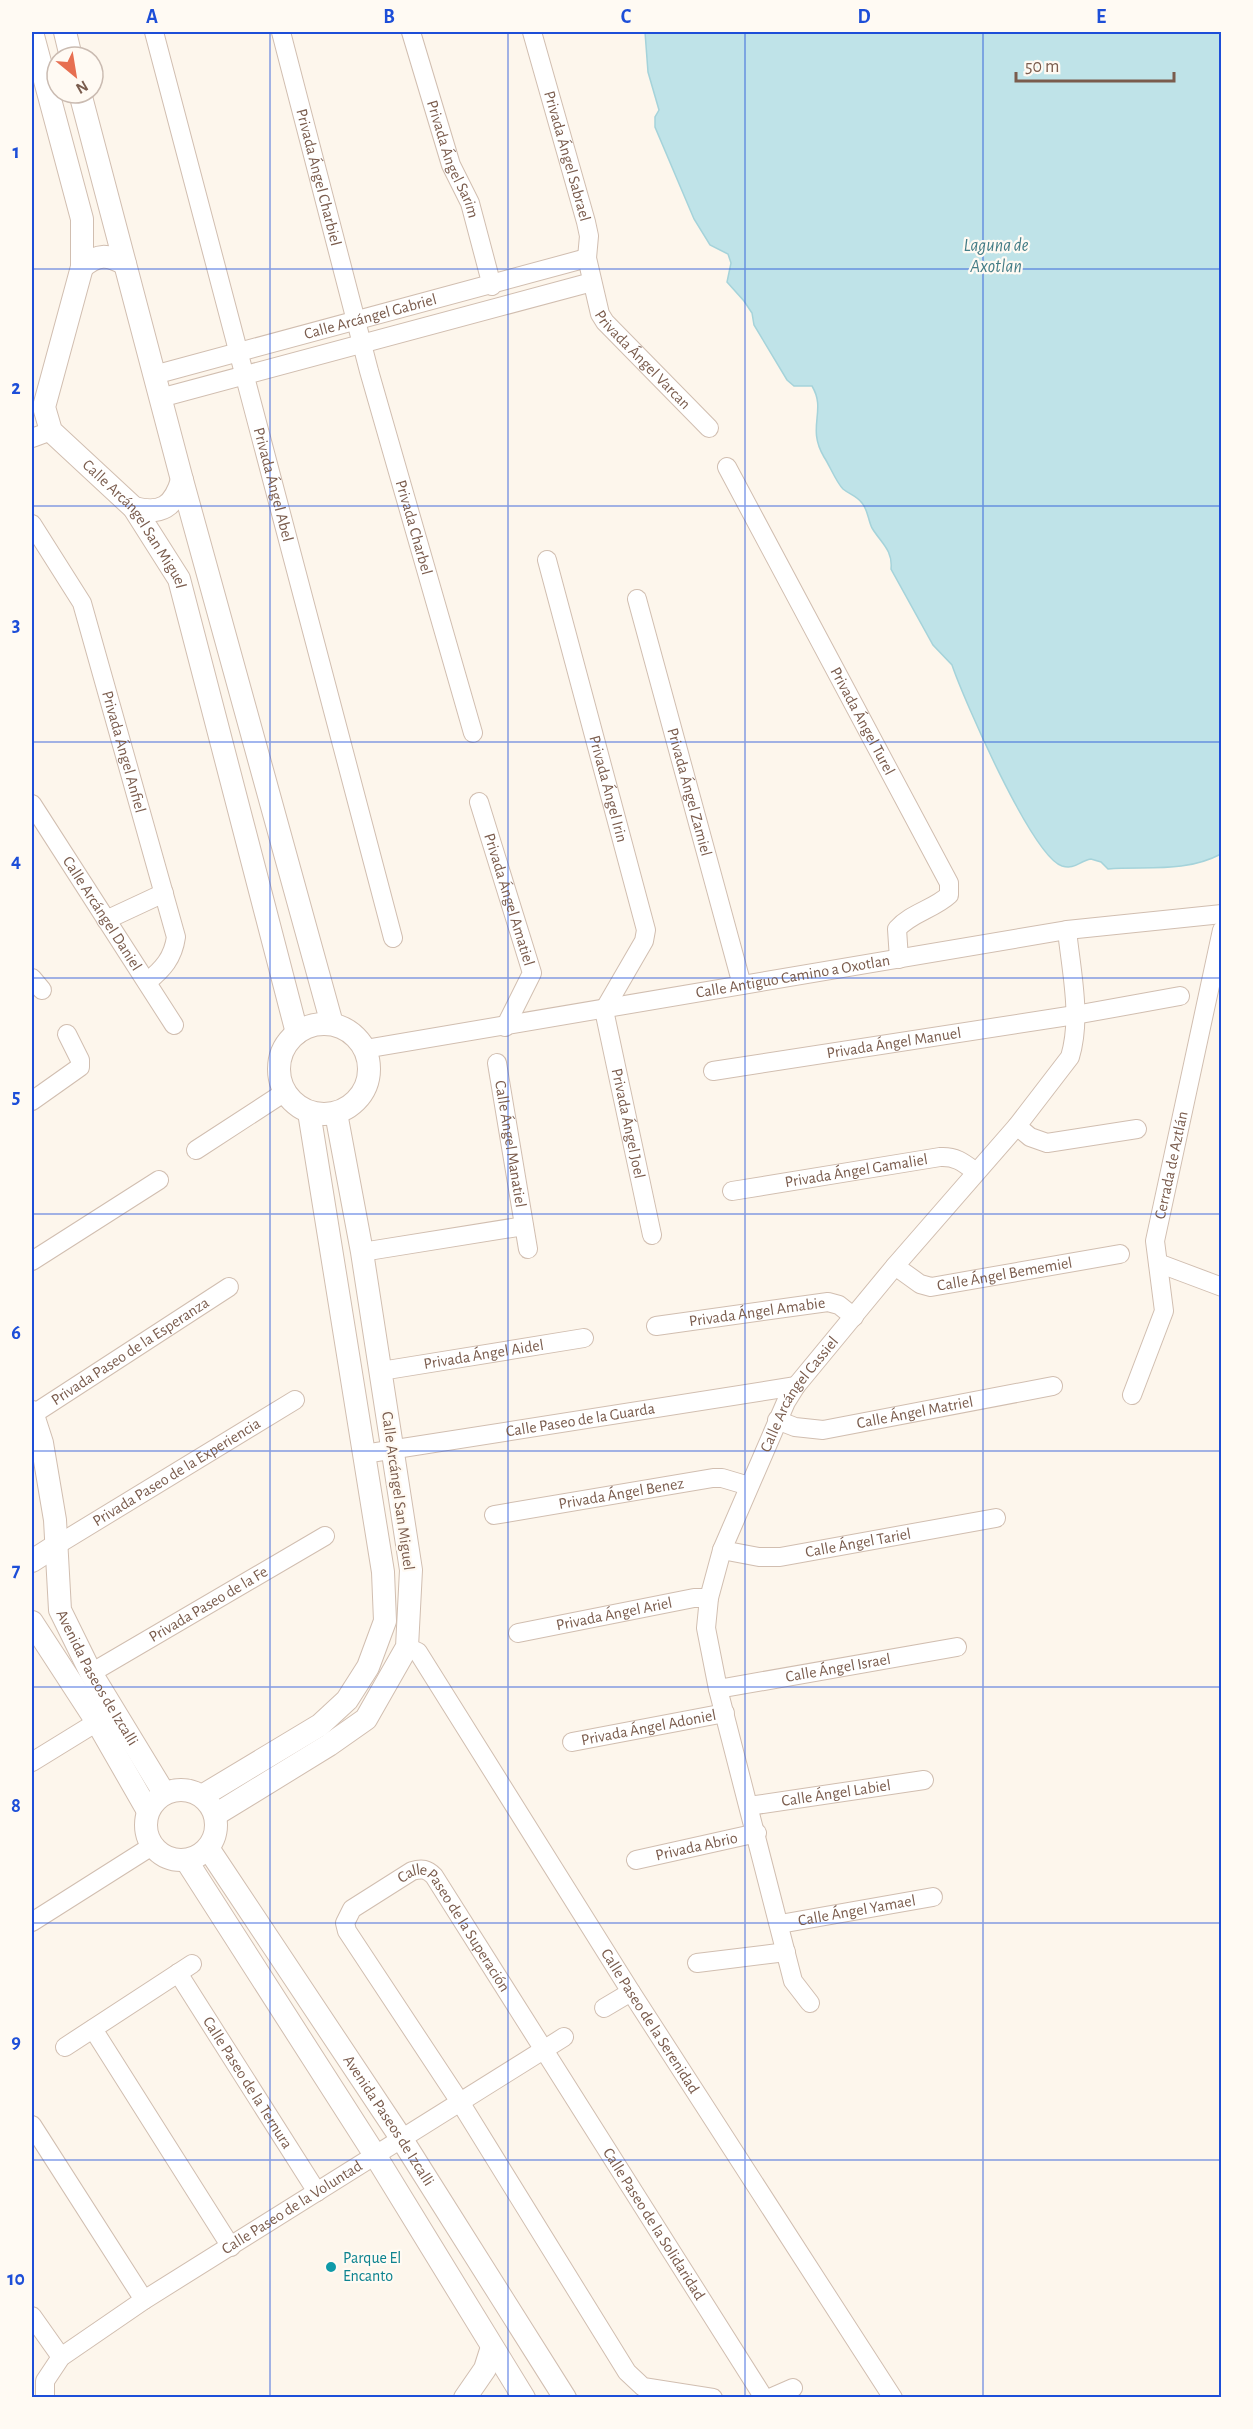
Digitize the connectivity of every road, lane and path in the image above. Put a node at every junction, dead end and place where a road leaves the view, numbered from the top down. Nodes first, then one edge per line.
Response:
1 (32, 32) edge
2 (154, 32) edge
3 (281, 32) edge
4 (411, 32) edge
5 (532, 32) edge
6 (83, 105) edge
7 (587, 258) junction
8 (125, 264) junction
9 (82, 267) junction
10 (592, 282) junction
11 (492, 286) junction
12 (356, 322) junction
13 (362, 345) junction
14 (239, 353) junction
15 (154, 375) junction
16 (246, 375) junction
17 (160, 398) junction
18 (38, 409) edge
19 (709, 428) dead end
20 (41, 434) edge
21 (727, 467) dead end
22 (182, 480) junction
23 (134, 508) junction
24 (32, 524) edge
25 (547, 560) dead end
26 (637, 599) dead end
27 (473, 733) dead end
28 (479, 802) dead end
29 (32, 804) edge
30 (164, 893) junction
31 (1221, 914) edge
32 (106, 920) junction
33 (1066, 930) junction
34 (1221, 930) edge
35 (393, 938) dead end
36 (899, 959) junction
37 (147, 982) junction
38 (742, 985) junction
39 (1180, 996) dead end
40 (604, 1010) junction
41 (1075, 1016) junction
42 (332, 1024) junction
43 (174, 1025) dead end
44 (505, 1027) junction
45 (297, 1033) junction
46 (67, 1034) dead end
47 (366, 1049) junction
48 (497, 1063) dead end
49 (713, 1071) dead end
50 (285, 1092) junction
51 (32, 1101) edge
52 (309, 1112) junction
53 (336, 1113) junction
54 (1017, 1126) junction
55 (1137, 1129) dead end
56 (196, 1150) dead end
57 (976, 1172) junction
58 (159, 1180) dead end
59 (732, 1191) dead end
60 (524, 1226) junction
61 (652, 1235) dead end
62 (528, 1249) dead end
63 (362, 1252) junction
64 (1120, 1254) dead end
65 (32, 1261) edge
66 (1158, 1263) junction
67 (895, 1266) junction
68 (229, 1287) dead end
69 (1221, 1287) edge
70 (854, 1317) junction
71 (656, 1326) dead end
72 (585, 1338) dead end
73 (381, 1371) junction
74 (796, 1386) junction
75 (1053, 1386) dead end
76 (1132, 1395) dead end
77 (295, 1400) dead end
78 (32, 1413) edge
79 (777, 1420) junction
80 (392, 1450) junction
81 (364, 1454) junction
82 (749, 1486) junction
83 (494, 1515) dead end
84 (996, 1518) dead end
85 (326, 1536) dead end
86 (57, 1545) junction
87 (722, 1550) junction
88 (32, 1561) edge
89 (709, 1598) junction
90 (32, 1622) edge
91 (518, 1633) dead end
92 (407, 1647) junction
93 (957, 1647) dead end
94 (91, 1673) junction
95 (718, 1689) junction
96 (725, 1713) junction
97 (97, 1722) junction
98 (572, 1742) dead end
99 (32, 1762) edge
100 (924, 1780) dead end
101 (164, 1793) junction
102 (202, 1796) junction
103 (749, 1806) junction
104 (148, 1811) junction
105 (215, 1815) junction
106 (757, 1833) junction
107 (152, 1846) junction
108 (208, 1848) junction
109 (186, 1860) junction
110 (636, 1860) dead end
111 (933, 1897) dead end
112 (32, 1922) edge
113 (780, 1924) junction
114 (786, 1952) junction
115 (697, 1963) dead end
116 (632, 1992) junction
117 (810, 2003) dead end
118 (604, 2008) dead end
119 (93, 2029) junction
120 (564, 2037) dead end
121 (65, 2047) dead end
122 (546, 2049) junction
123 (460, 2102) junction
124 (32, 2125) edge
125 (401, 2138) junction
126 (375, 2155) junction
127 (317, 2193) junction
128 (231, 2247) junction
129 (144, 2300) junction
130 (32, 2316) edge
131 (492, 2347) junction
132 (61, 2357) junction
133 (794, 2388) dead end
134 (45, 2397) edge
135 (465, 2397) edge
136 (524, 2397) edge
137 (565, 2397) edge
138 (713, 2397) edge
139 (764, 2397) edge
140 (770, 2397) edge
141 (893, 2397) edge

1 - 9 street, Calle Arcángel San Miguel
2 - 14 street, Privada Ángel Abel
3 - 12 street, Privada Ángel Charbiel
4 - 11 street, Privada Ángel Sarim
5 - 7 street, Privada Ángel Sabrael
6 - 8 street, Calle Arcángel San Miguel
7 - 10 street, Privada Ángel Sabrael
7 - 11 street, Calle Arcángel Gabriel
8 - 9 street
8 - 15 street, Calle Arcángel San Miguel
9 - 18 street, Calle Arcángel San Miguel
10 - 13 street, Calle Arcángel Gabriel
10 - 19 street, Privada Ángel Varcan
11 - 12 street, Calle Arcángel Gabriel
12 - 13 street, Privada Charbel
12 - 14 street, Calle Arcángel Gabriel
13 - 16 street, Calle Arcángel Gabriel
13 - 27 street, Privada Charbel
14 - 15 street, Calle Arcángel Gabriel
14 - 16 street, Privada Ángel Abel
15 - 17 street, Calle Arcángel San Miguel
16 - 17 street, Calle Arcángel Gabriel
16 - 35 street, Privada Ángel Abel
17 - 22 street, Calle Arcángel San Miguel
18 - 20 street, Calle Arcángel San Miguel
20 - 23 street, Calle Arcángel San Miguel
21 - 36 street, Privada Ángel Turel
22 - 23 street
22 - 42 street, Calle Arcángel San Miguel
23 - 45 street, Calle Arcángel San Miguel
24 - 30 street, Privada Ángel Anfiel
25 - 40 street, Privada Ángel Irin
26 - 38 street, Privada Ángel Zamiel
28 - 44 street, Privada Ángel Amatiel
29 - 32 street, Calle Arcángel Daniel
30 - 32 street
30 - 37 street, Privada Ángel Anfiel
31 - 33 street, Calle Antiguo Camino a Oxotlan
32 - 37 street, Calle Arcángel Daniel
33 - 36 street, Calle Antiguo Camino a Oxotlan
33 - 41 street, Calle Arcángel Cassiel
34 - 66 street, Cerrada de Aztlán
36 - 38 street, Calle Antiguo Camino a Oxotlan
37 - 43 street, Calle Arcángel Daniel
38 - 40 street, Calle Antiguo Camino a Oxotlan
39 - 41 street, Privada Ángel Manuel
40 - 44 street, Calle Antiguo Camino a Oxotlan
40 - 61 street, Privada Ángel Joel
41 - 49 street, Privada Ángel Manuel
41 - 54 street, Calle Arcángel Cassiel
42 - 45 street
42 - 47 street
44 - 47 street, Calle Antiguo Camino a Oxotlan
45 - 50 street
46 - 51 street
47 - 53 street
48 - 60 street, Calle Ángel Manatiel
50 - 52 street
50 - 56 street
52 - 53 street
52 - 81 street, Calle Arcángel San Miguel
53 - 63 street, Calle Arcángel San Miguel
54 - 55 street
54 - 57 street, Calle Arcángel Cassiel
57 - 59 street, Privada Ángel Gamaliel
57 - 67 street, Calle Arcángel Cassiel
58 - 65 street
60 - 62 street, Calle Ángel Manatiel
60 - 63 street, Calle Ángel Manatiel
63 - 73 street, Calle Arcángel San Miguel
64 - 67 street, Calle Ángel Bememiel
66 - 69 street
66 - 76 street, Cerrada de Aztlán
67 - 70 street, Calle Arcángel Cassiel
68 - 78 street, Privada Paseo de la Esperanza
70 - 71 street, Privada Ángel Amabie
70 - 74 street, Calle Arcángel Cassiel
72 - 73 street, Privada Ángel Aidel
73 - 80 street, Calle Arcángel San Miguel
74 - 79 street, Calle Arcángel Cassiel
74 - 80 street, Calle Paseo de la Guarda
75 - 79 street, Calle Ángel Matriel
77 - 86 street, Privada Paseo de la Experiencia
78 - 86 street, Avenida Paseos de Izcalli
79 - 82 street, Calle Arcángel Cassiel
80 - 81 street, Calle Paseo de la Guarda
80 - 92 street, Calle Arcángel San Miguel
81 - 102 street, Calle Arcángel San Miguel
82 - 83 street, Privada Ángel Benez
82 - 87 street, Calle Arcángel Cassiel
84 - 87 street, Calle Ángel Tariel
85 - 94 street, Privada Paseo de la Fe
86 - 88 street
86 - 94 street, Avenida Paseos de Izcalli
87 - 89 street, Calle Arcángel Cassiel
89 - 91 street, Privada Ángel Ariel
89 - 95 street, Calle Arcángel Cassiel
90 - 97 street, Avenida Paseos de Izcalli
92 - 105 street, Calle Arcángel San Miguel
92 - 116 street, Calle Paseo de la Serenidad
93 - 95 street, Calle Ángel Israel
94 - 101 street, Avenida Paseos de Izcalli
95 - 96 street, Calle Arcángel Cassiel
96 - 98 street, Privada Ángel Adoniel
96 - 103 street, Calle Arcángel Cassiel
97 - 99 street
97 - 104 street, Avenida Paseos de Izcalli
100 - 103 street, Calle Ángel Labiel
101 - 102 street
101 - 104 street
102 - 105 street
103 - 106 street, Calle Arcángel Cassiel
104 - 107 street
105 - 108 street
106 - 110 street, Privada Abrio
106 - 113 street, Calle Arcángel Cassiel
107 - 109 street
107 - 112 street
108 - 109 street
108 - 125 street, Avenida Paseos de Izcalli
109 - 126 street, Avenida Paseos de Izcalli
111 - 113 street, Calle Ángel Yamael
113 - 114 street, Calle Arcángel Cassiel
114 - 115 street
114 - 117 street, Calle Arcángel Cassiel
116 - 118 street
116 - 141 street, Calle Paseo de la Serenidad
119 - 121 street, Calle Paseo de la Ternura
119 - 127 street, Calle Paseo de la Ternura
119 - 128 street
120 - 122 street, Calle Paseo de la Voluntad
122 - 123 street, Calle Paseo de la Voluntad
122 - 123 street, Calle Paseo de la Superación
122 - 139 street, Calle Paseo de la Solidaridad
123 - 125 street, Calle Paseo de la Voluntad
123 - 138 street
124 - 129 street
125 - 126 street, Calle Paseo de la Voluntad
125 - 137 street, Avenida Paseos de Izcalli
126 - 127 street, Calle Paseo de la Voluntad
126 - 131 street, Avenida Paseos de Izcalli
127 - 128 street, Calle Paseo de la Voluntad
128 - 129 street, Calle Paseo de la Voluntad
129 - 132 street, Calle Paseo de la Voluntad
130 - 132 street
131 - 135 street
131 - 136 street, Avenida Paseos de Izcalli
132 - 134 street, Calle Paseo de la Voluntad
133 - 140 street

